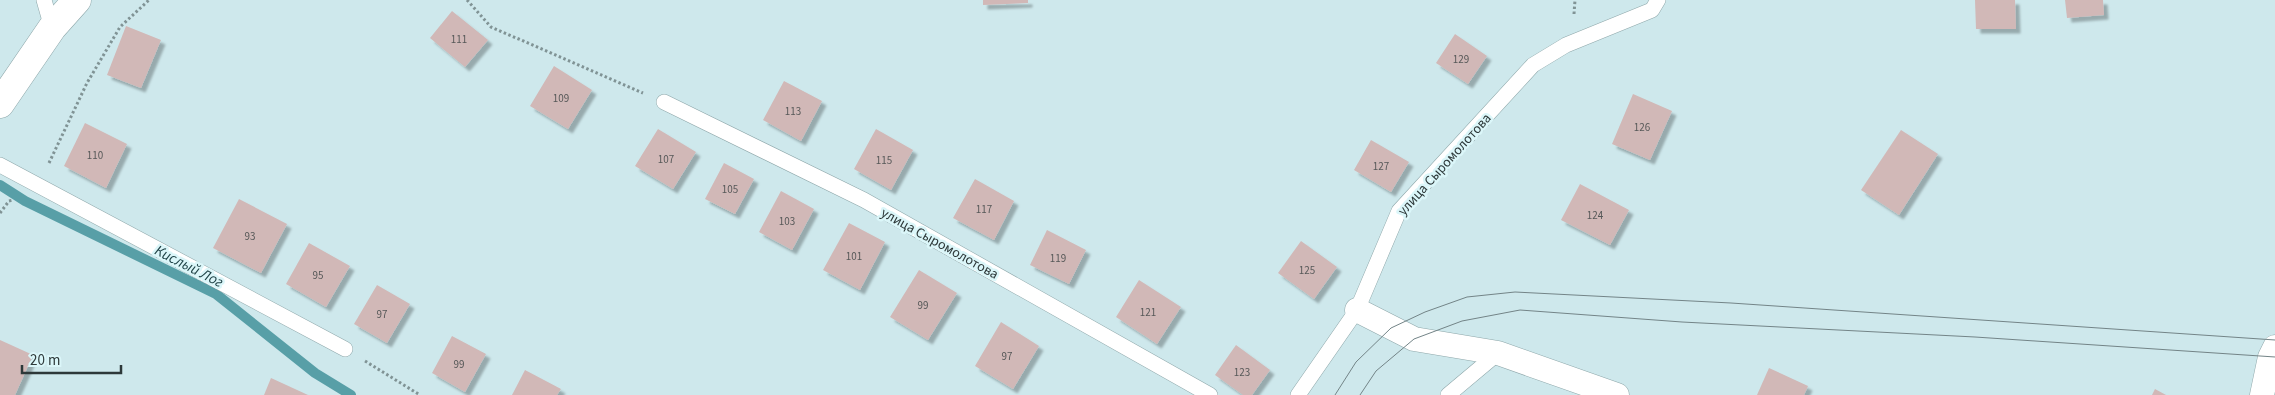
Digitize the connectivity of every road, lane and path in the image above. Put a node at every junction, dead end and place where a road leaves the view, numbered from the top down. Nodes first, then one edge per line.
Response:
1 (44, 0) edge
2 (77, 0) edge
3 (149, 0) edge
4 (467, 0) edge
5 (1658, 0) edge
6 (52, 28) junction
7 (664, 102) joint
8 (0, 104) edge
9 (0, 165) edge
10 (42, 187) junction
11 (9, 201) dead end
12 (0, 213) edge
13 (1357, 310) junction
14 (2275, 347) edge
15 (346, 348) joint
16 (1498, 353) junction
17 (420, 395) edge
18 (1210, 395) edge
19 (1298, 395) edge
20 (1448, 395) edge
21 (1617, 395) edge
22 (2262, 395) edge

1 - 6 lane
2 - 6 main road
3 - 10 path
4 - 7 path
5 - 13 lane, улица Сыромолотова
6 - 8 main road
7 - 18 lane, улица Сыромолотова
9 - 10 lane
10 - 15 lane
11 - 12 path
13 - 16 street
13 - 19 lane, улица Сыромолотова
14 - 22 street
15 - 17 path
16 - 20 lane
16 - 21 street

